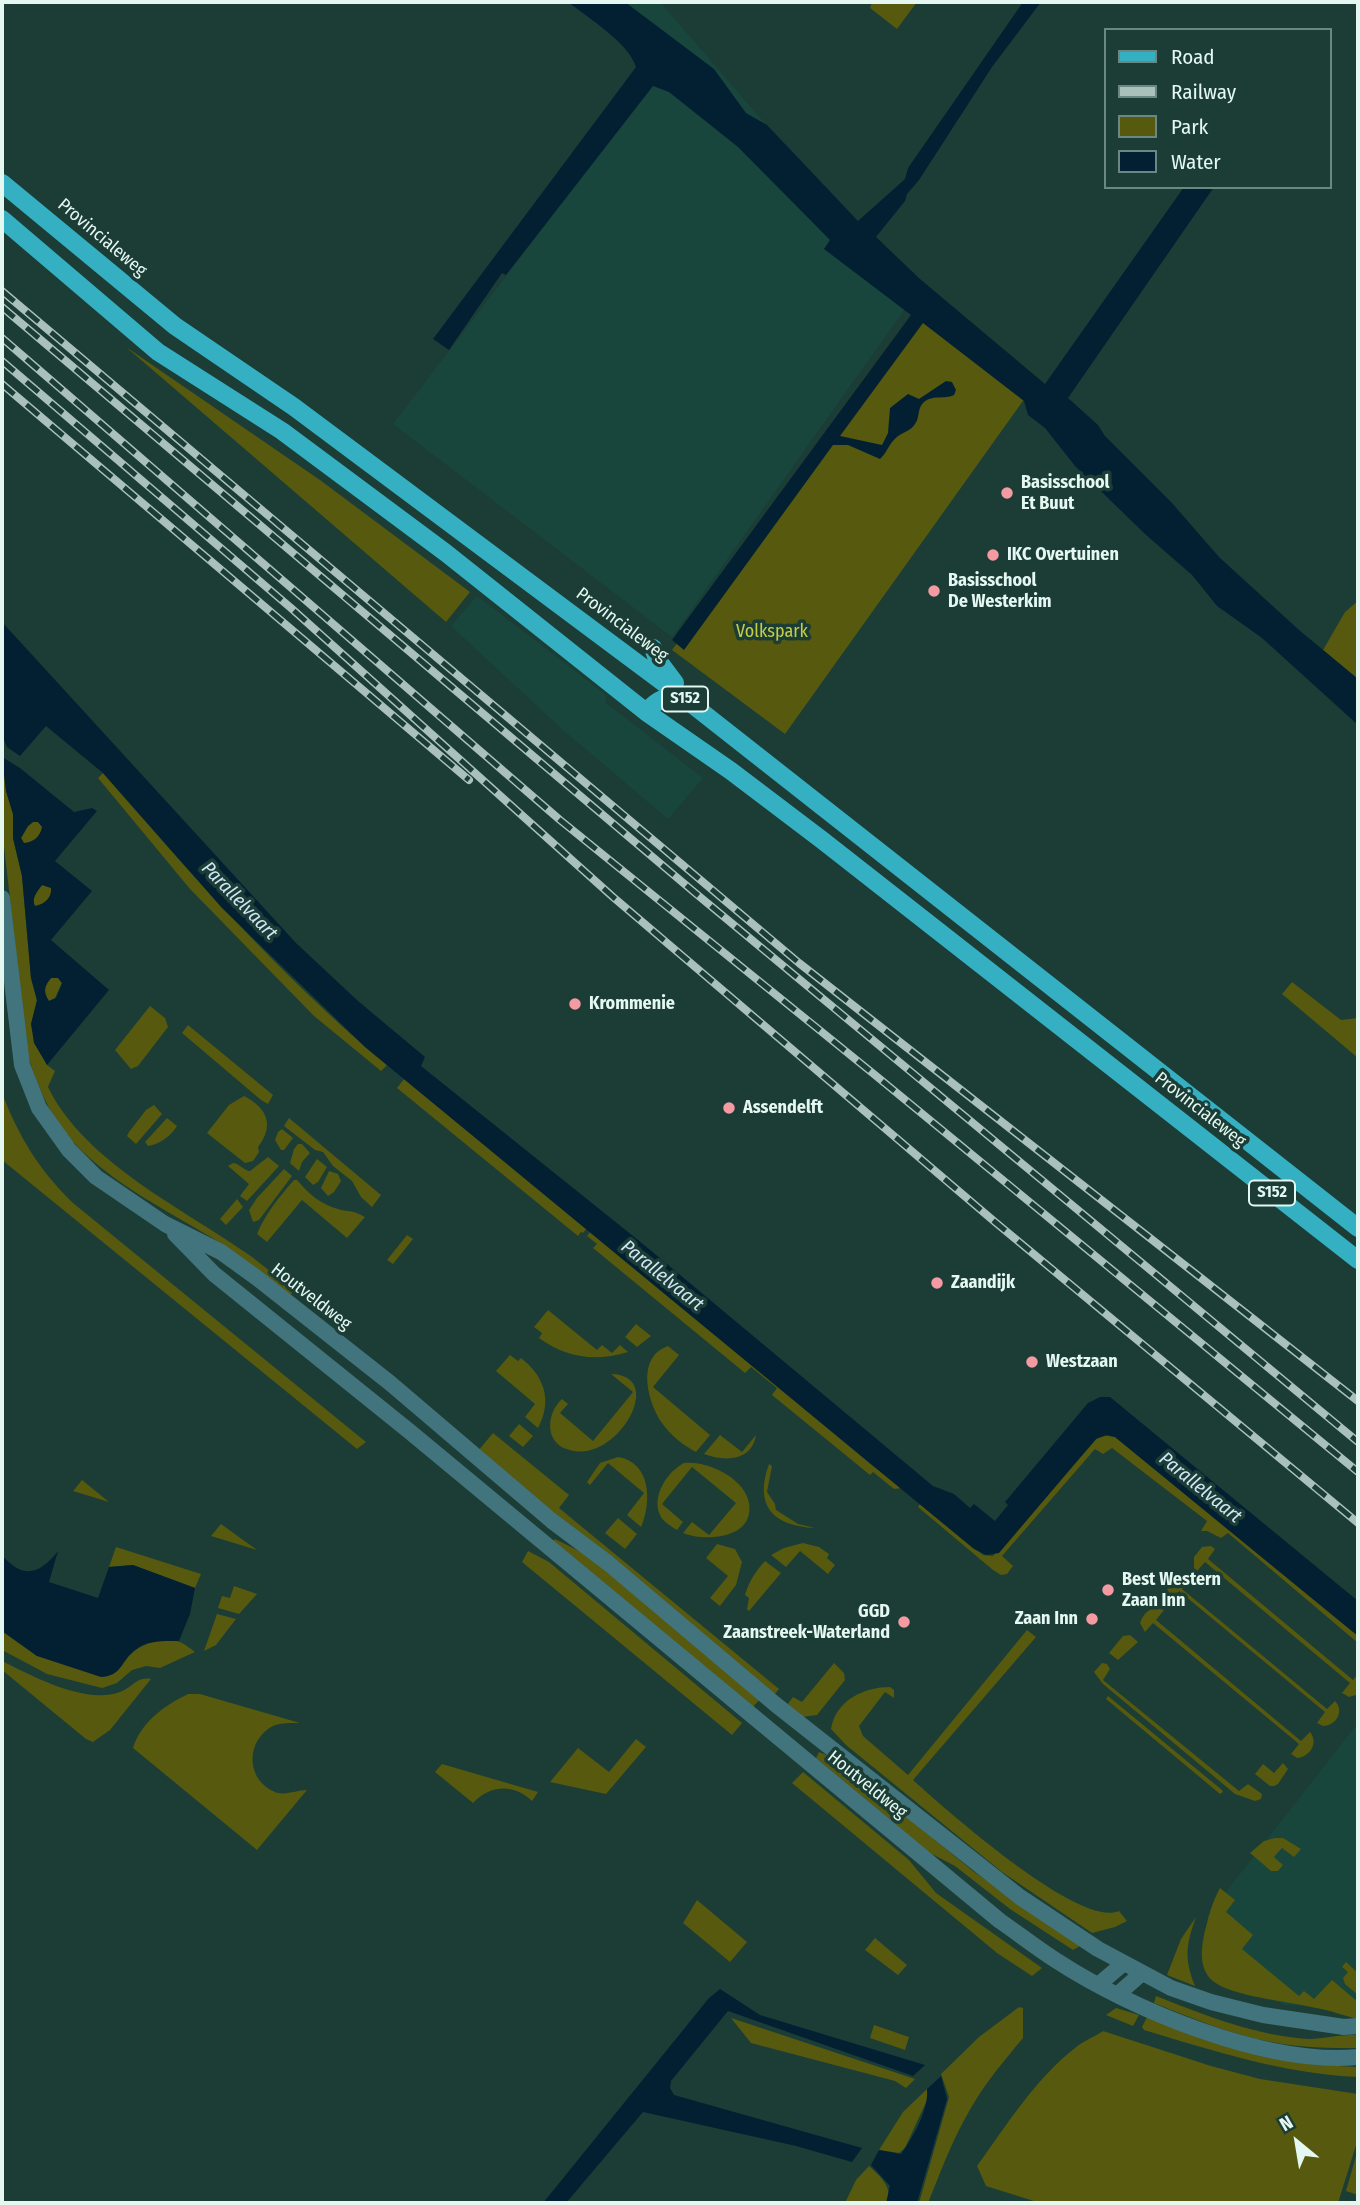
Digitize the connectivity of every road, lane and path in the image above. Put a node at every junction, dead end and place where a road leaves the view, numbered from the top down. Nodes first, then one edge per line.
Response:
1 (2, 183) edge
2 (2, 219) edge
3 (175, 326) junction
4 (158, 352) junction
5 (462, 531) junction
6 (446, 553) junction
7 (653, 648) dead end
8 (684, 698) junction
9 (646, 712) junction
10 (2, 898) edge
11 (1034, 972) junction
12 (1017, 992) junction
13 (165, 1224) junction
14 (1358, 1228) edge
15 (1358, 1260) edge
16 (425, 1413) junction
17 (409, 1431) junction
18 (1125, 1963) junction
19 (1142, 1973) junction
20 (1098, 1985) junction
21 (1117, 1995) junction
22 (1358, 2026) edge
23 (1358, 2057) edge

1 - 3 main road, Provincialeweg / S152
2 - 4 main road, Provincialeweg / S152
3 - 4 main road
3 - 5 main road, Provincialeweg / S152
4 - 6 main road, Provincialeweg / S152
5 - 6 main road
5 - 8 main road, Provincialeweg / S152
6 - 9 main road, Provincialeweg / S152
7 - 8 main road
8 - 9 main road
8 - 11 main road, Provincialeweg / S152
9 - 12 main road, Provincialeweg / S152
10 - 13 street, Houtveldweg
11 - 12 main road
11 - 14 main road, Provincialeweg / S152
12 - 15 main road, Provincialeweg / S152
13 - 16 street, Houtveldweg
13 - 17 street, Houtveldweg
16 - 17 street
16 - 18 street, Houtveldweg
17 - 20 street, Houtveldweg
18 - 19 street, Houtveldweg
18 - 20 street
19 - 21 street
19 - 22 street, Houtveldweg
20 - 21 street, Houtveldweg
21 - 23 street, Houtveldweg

